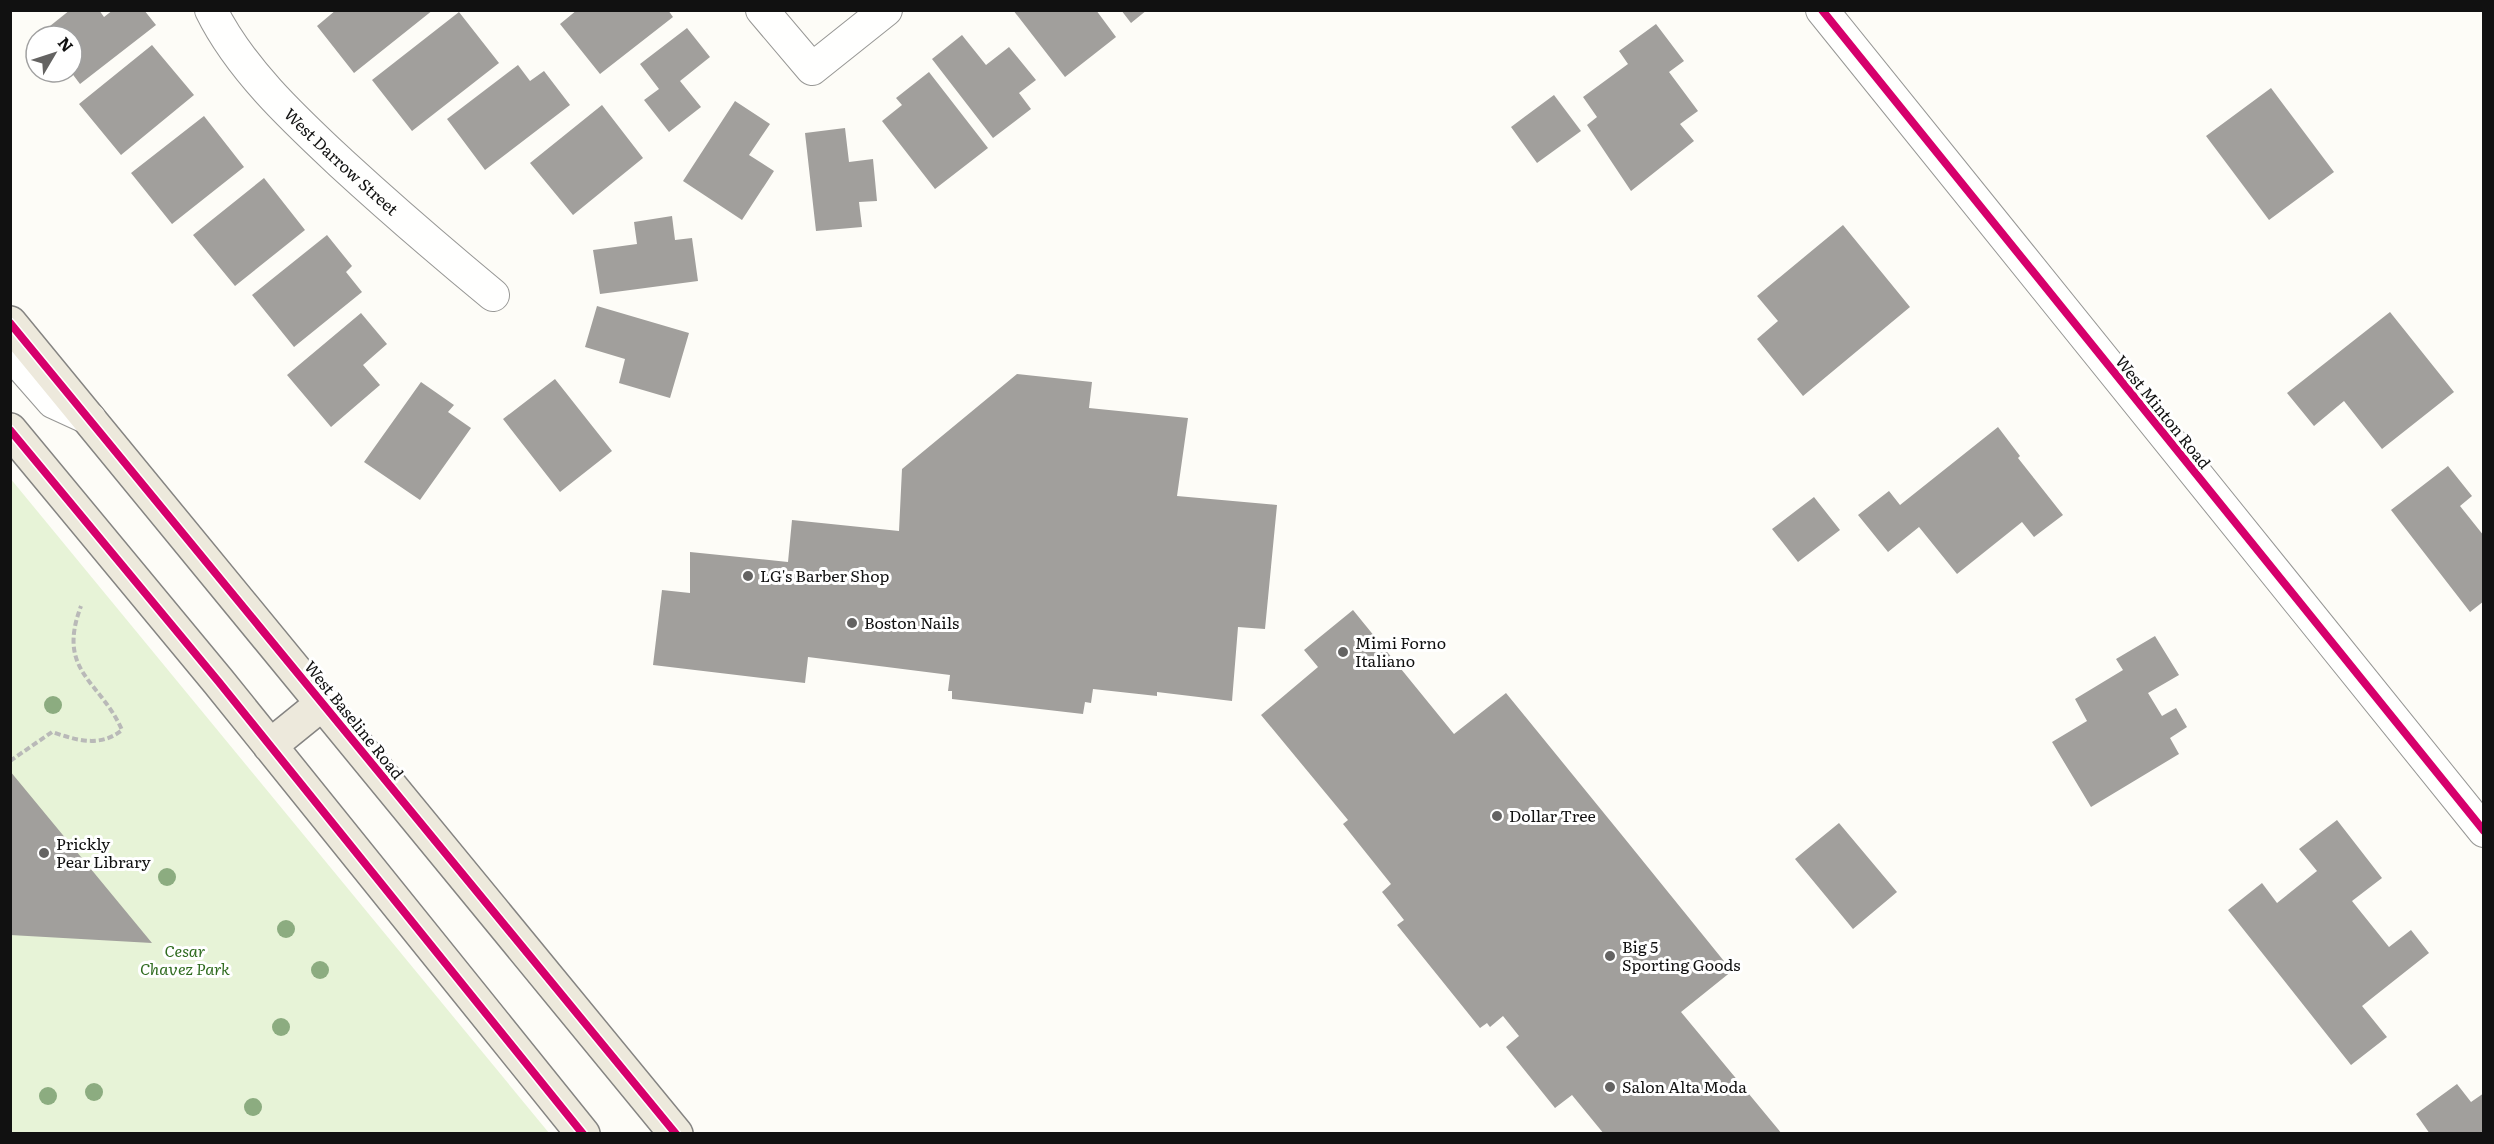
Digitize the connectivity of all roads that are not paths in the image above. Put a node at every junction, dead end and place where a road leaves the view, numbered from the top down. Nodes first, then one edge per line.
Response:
1 (212, 10) edge
2 (762, 10) edge
3 (886, 10) edge
4 (1822, 10) edge
5 (493, 295) dead end
6 (10, 323) edge
7 (10, 353) edge
8 (90, 419) junction
9 (10, 430) edge
10 (323, 703) junction
11 (270, 746) junction
12 (2484, 831) edge
13 (583, 1134) edge
14 (676, 1134) edge

1 - 5 street, West Darrow Street
2 - 3 street
4 - 12 street, West Minton Road
6 - 8 main road, West Baseline Road
7 - 8 street
8 - 10 main road, West Baseline Road
9 - 11 main road
10 - 11 main road
10 - 14 main road, West Baseline Road
11 - 13 main road

